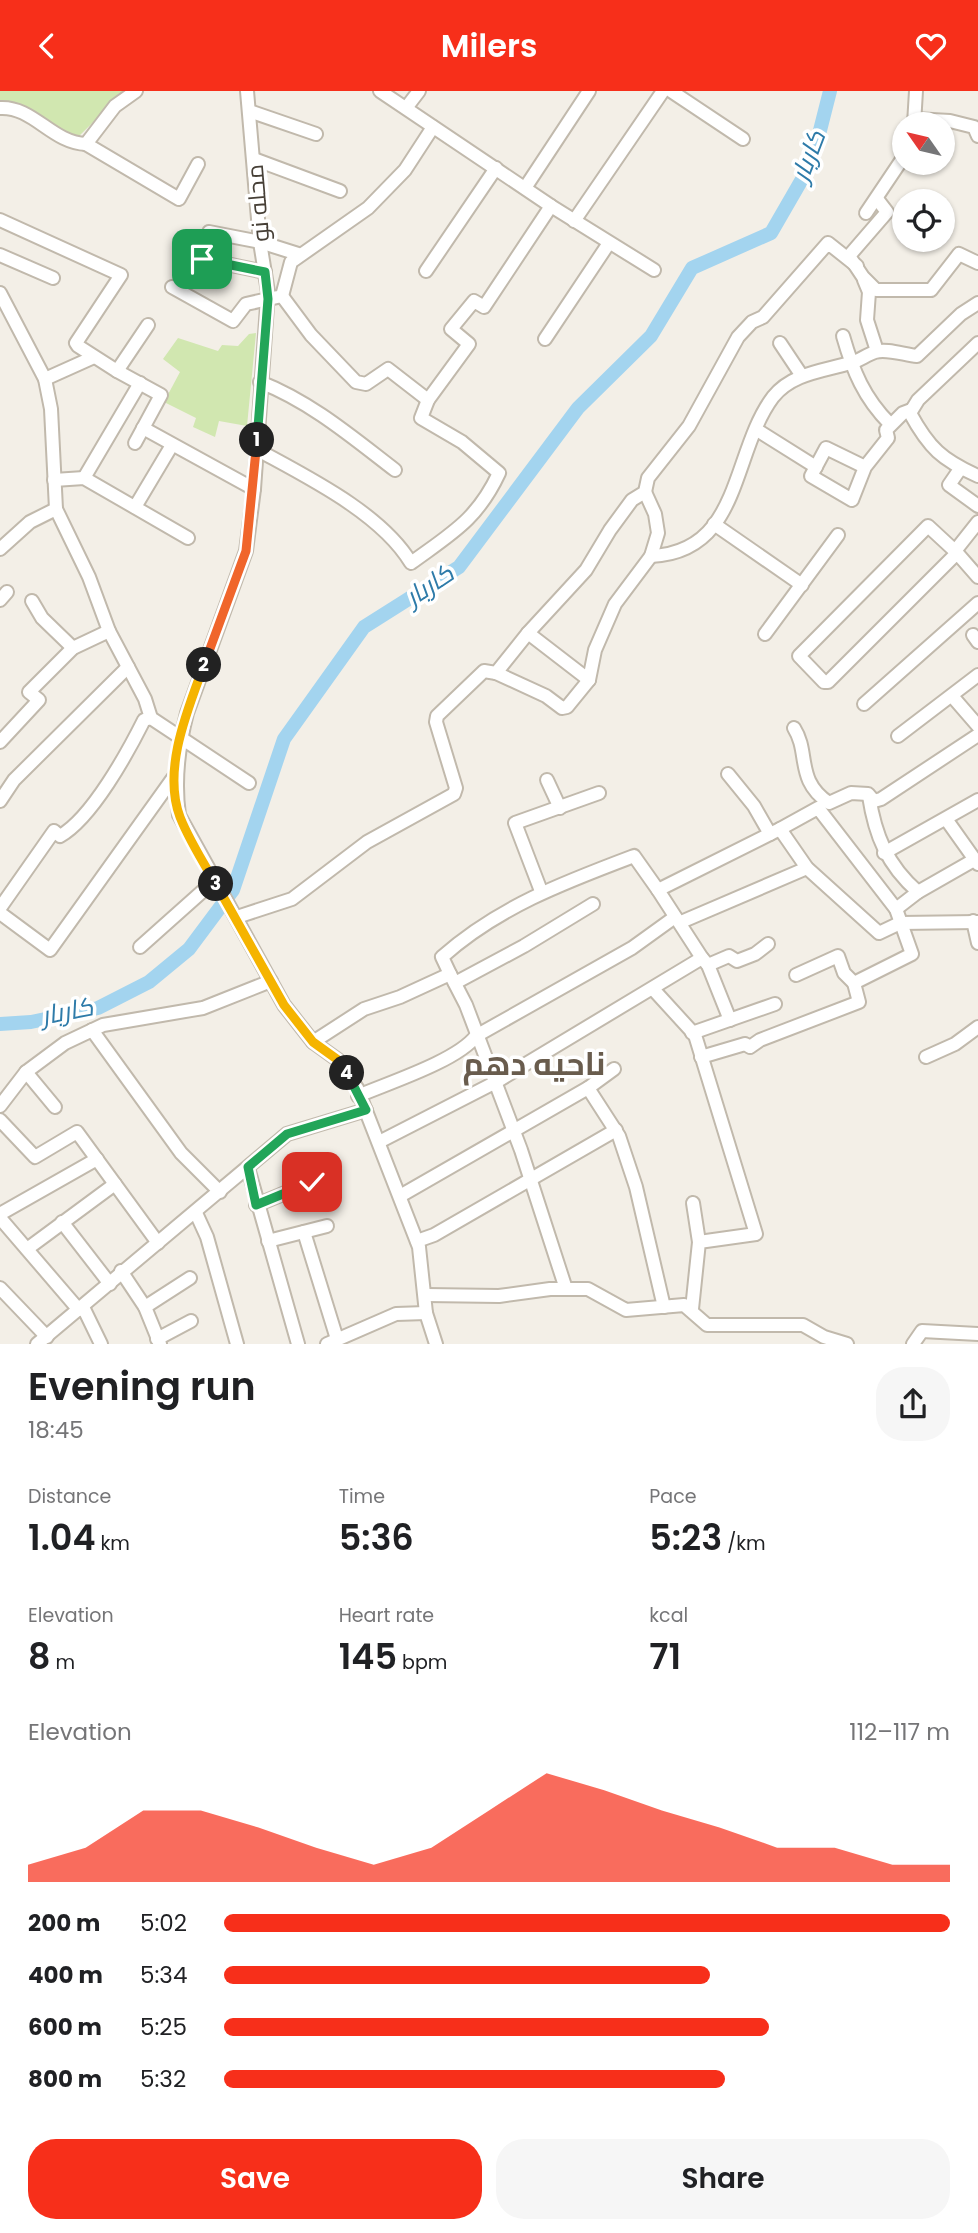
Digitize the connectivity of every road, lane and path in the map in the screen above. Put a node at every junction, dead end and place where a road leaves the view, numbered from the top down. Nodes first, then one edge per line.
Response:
1 (136, 91) edge
2 (247, 91) edge
3 (380, 91) edge
4 (419, 91) edge
5 (589, 91) edge
6 (663, 91) edge
7 (671, 91) edge
8 (916, 91) edge
9 (0, 108) edge
10 (406, 108) junction
11 (249, 111) junction
12 (915, 112) edge
13 (956, 122) edge
14 (433, 127) junction
15 (316, 134) dead end
16 (978, 136) edge
17 (743, 139) dead end
18 (86, 144) junction
19 (254, 159) junction
20 (198, 164) dead end
21 (496, 168) junction
22 (892, 175) edge
23 (525, 188) junction
24 (340, 191) dead end
25 (877, 199) junction
26 (551, 206) junction
27 (866, 213) dead end
28 (0, 220) edge
29 (574, 221) junction
30 (209, 232) dead end
31 (260, 241) junction
32 (609, 243) junction
33 (298, 254) junction
34 (0, 255) edge
35 (202, 259) dead end
36 (978, 263) edge
37 (426, 271) dead end
38 (654, 271) dead end
39 (265, 272) junction
40 (860, 272) junction
41 (53, 278) dead end
42 (172, 287) dead end
43 (0, 293) edge
44 (282, 296) junction
45 (268, 299) junction
46 (978, 303) edge
47 (148, 325) dead end
48 (843, 336) dead end
49 (545, 339) dead end
50 (780, 343) dead end
51 (977, 347) edge
52 (877, 351) junction
53 (94, 357) junction
54 (851, 363) junction
55 (117, 371) junction
56 (802, 376) junction
57 (45, 379) junction
58 (260, 382) junction
59 (140, 383) junction
60 (428, 400) junction
61 (911, 410) junction
62 (890, 424) junction
63 (143, 428) junction
64 (757, 430) junction
65 (135, 443) dead end
66 (172, 445) junction
67 (256, 449) junction
68 (816, 467) junction
69 (865, 467) junction
70 (960, 469) junction
71 (395, 470) dead end
72 (977, 474) edge
73 (84, 478) junction
74 (54, 480) junction
75 (254, 489) junction
76 (645, 492) junction
77 (978, 506) edge
78 (135, 507) junction
79 (56, 509) junction
80 (978, 522) edge
81 (715, 524) junction
82 (838, 535) dead end
83 (188, 538) dead end
84 (0, 549) edge
85 (956, 552) junction
86 (651, 556) junction
87 (978, 577) edge
88 (802, 585) junction
89 (33, 601) dead end
90 (978, 603) edge
91 (109, 631) junction
92 (528, 633) junction
93 (765, 634) dead end
94 (74, 648) junction
95 (128, 667) junction
96 (496, 673) junction
97 (978, 675) edge
98 (589, 680) junction
99 (952, 696) junction
100 (864, 704) dead end
101 (151, 718) junction
102 (978, 726) edge
103 (794, 728) dead end
104 (978, 735) edge
105 (898, 736) dead end
106 (180, 739) junction
107 (0, 742) edge
108 (176, 773) junction
109 (728, 774) dead end
110 (547, 780) dead end
111 (249, 783) dead end
112 (600, 793) dead end
113 (869, 794) junction
114 (978, 800) edge
115 (0, 801) edge
116 (560, 808) junction
117 (946, 819) junction
118 (775, 832) junction
119 (884, 853) junction
120 (976, 862) edge
121 (807, 868) junction
122 (214, 881) junction
123 (658, 890) junction
124 (541, 891) junction
125 (918, 892) junction
126 (593, 904) dead end
127 (896, 909) junction
128 (0, 911) edge
129 (236, 915) junction
130 (678, 919) junction
131 (975, 921) edge
132 (900, 923) junction
133 (978, 943) edge
134 (768, 944) dead end
135 (140, 947) dead end
136 (705, 961) junction
137 (796, 975) dead end
138 (452, 979) junction
139 (271, 981) junction
140 (854, 983) junction
141 (653, 989) junction
142 (775, 1004) dead end
143 (730, 1020) junction
144 (978, 1027) edge
145 (92, 1030) junction
146 (692, 1033) junction
147 (476, 1036) junction
148 (313, 1042) junction
149 (701, 1057) junction
150 (926, 1057) dead end
151 (614, 1069) dead end
152 (26, 1072) junction
153 (496, 1082) junction
154 (587, 1088) junction
155 (358, 1096) junction
156 (0, 1106) edge
157 (55, 1107) dead end
158 (366, 1110) junction
159 (0, 1120) edge
160 (513, 1129) junction
161 (616, 1131) junction
162 (379, 1142) junction
163 (97, 1159) junction
164 (248, 1167) junction
165 (530, 1180) junction
166 (312, 1182) dead end
167 (115, 1184) junction
168 (220, 1192) junction
169 (400, 1196) junction
170 (694, 1203) dead end
171 (256, 1205) junction
172 (196, 1213) junction
173 (0, 1216) edge
174 (62, 1222) junction
175 (327, 1226) dead end
176 (304, 1232) junction
177 (268, 1241) junction
178 (417, 1241) junction
179 (699, 1242) junction
180 (158, 1243) junction
181 (27, 1249) junction
182 (121, 1271) junction
183 (190, 1278) dead end
184 (110, 1283) junction
185 (0, 1288) edge
186 (566, 1289) junction
187 (426, 1295) junction
188 (145, 1307) junction
189 (664, 1307) junction
190 (81, 1309) junction
191 (692, 1309) junction
192 (425, 1313) junction
193 (191, 1321) dead end
194 (978, 1334) edge
195 (42, 1340) edge
196 (158, 1341) edge
197 (332, 1342) edge
198 (101, 1344) edge
199 (237, 1344) edge
200 (298, 1344) edge
201 (436, 1344) edge
202 (848, 1344) edge
203 (913, 1344) edge

1 - 18 street
2 - 11 street, محله نو
3 - 10 street
4 - 10 street
5 - 23 street
6 - 29 street
7 - 17 street
8 - 12 street
9 - 18 street
10 - 14 street
11 - 15 street
11 - 19 street, محله نو
13 - 16 street
14 - 21 street
14 - 33 street
18 - 20 street
19 - 24 street
19 - 31 street, محله نو
21 - 23 street
21 - 37 street
22 - 25 street
23 - 26 street
25 - 27 street
25 - 40 street
26 - 29 street
26 - 60 street
28 - 53 street
29 - 32 street
30 - 31 street
31 - 33 street
31 - 39 street, محله نو
32 - 38 street
32 - 49 street
33 - 44 street
34 - 41 street
35 - 39 street
36 - 40 street
39 - 45 street, محله نو
40 - 52 street
40 - 76 street
42 - 45 street
43 - 57 street
44 - 45 street
44 - 60 street
45 - 58 street, محله نو
46 - 52 street
47 - 55 street
48 - 54 street
50 - 56 street
51 - 61 street
52 - 54 street
53 - 55 street
53 - 57 street
54 - 56 street
54 - 62 street
55 - 59 street
56 - 64 street
57 - 74 street
58 - 67 street, محله نو
58 - 71 street
59 - 63 street
59 - 73 street
60 - 67 street
61 - 62 street
61 - 70 street
62 - 69 street
63 - 65 street
63 - 66 street
64 - 68 street
64 - 81 street
66 - 75 street
66 - 78 street
67 - 75 street, محله نو
68 - 69 street
68 - 69 street
70 - 72 street
70 - 77 street
73 - 74 street
73 - 78 street
74 - 79 street
75 - 106 street, محله نو
76 - 86 street
76 - 92 street
78 - 83 street
79 - 84 street
79 - 91 street
80 - 85 street
81 - 86 street
81 - 88 street
82 - 88 street
85 - 85 street
85 - 87 street
86 - 98 street
88 - 93 street
89 - 94 street
90 - 100 street
91 - 94 street
91 - 95 street
92 - 96 street
92 - 98 street
94 - 107 street
95 - 101 street
95 - 115 street
96 - 98 street
96 - 129 street
97 - 99 street
99 - 102 street
99 - 105 street
101 - 106 street
101 - 128 street
103 - 113 street
104 - 113 street
106 - 108 street, محله نو
106 - 111 street
108 - 122 street, محله نو
108 - 128 street
109 - 118 street
110 - 116 street
112 - 116 street
113 - 119 street
114 - 117 street
116 - 124 street
117 - 119 street
117 - 120 street
118 - 121 street
118 - 123 street
118 - 127 street
119 - 125 street
120 - 125 street
121 - 130 street
121 - 132 street
122 - 129 street, محله نو
122 - 135 street
123 - 124 street
123 - 130 street
124 - 138 street
125 - 127 street
126 - 138 street
127 - 132 street
129 - 139 street, محله نو
130 - 136 street
130 - 147 street
131 - 132 street
131 - 133 street
132 - 140 street
134 - 136 street
136 - 141 street
136 - 143 street
137 - 140 street
138 - 147 street
138 - 148 street
139 - 145 street
139 - 148 street, محله نو
140 - 149 street
141 - 146 street
141 - 153 street
142 - 143 street
143 - 146 street
144 - 150 street
145 - 152 street
145 - 168 street
146 - 149 street
147 - 153 street
147 - 155 street
148 - 155 street, محله نو
149 - 179 street
151 - 154 street
152 - 156 street
152 - 157 street
153 - 160 street
153 - 162 street
154 - 160 street
154 - 161 street
155 - 158 street, محله نو
158 - 162 street, محله نو
158 - 164 street
159 - 163 street
160 - 165 street
160 - 169 street
161 - 165 street
161 - 189 street
162 - 169 street, محله نو
163 - 167 street
163 - 173 street
164 - 168 street
164 - 171 street
165 - 178 street
165 - 186 street
166 - 171 street
167 - 174 street
167 - 180 street
168 - 172 street
169 - 178 street, محله نو
170 - 179 street
171 - 177 street
172 - 180 street
172 - 199 street
173 - 181 street
174 - 181 street
174 - 184 street
175 - 176 street
176 - 177 street
176 - 197 street
177 - 200 street
178 - 187 street, محله نو
179 - 191 street
180 - 182 street
181 - 190 street
182 - 184 street
182 - 188 street
183 - 188 street
184 - 190 street
185 - 195 street
186 - 187 street
186 - 189 street
187 - 192 street, محله نو
188 - 196 street
189 - 191 street
190 - 195 street
190 - 198 street
191 - 202 street
192 - 197 street
192 - 201 street
193 - 196 street
194 - 203 street

